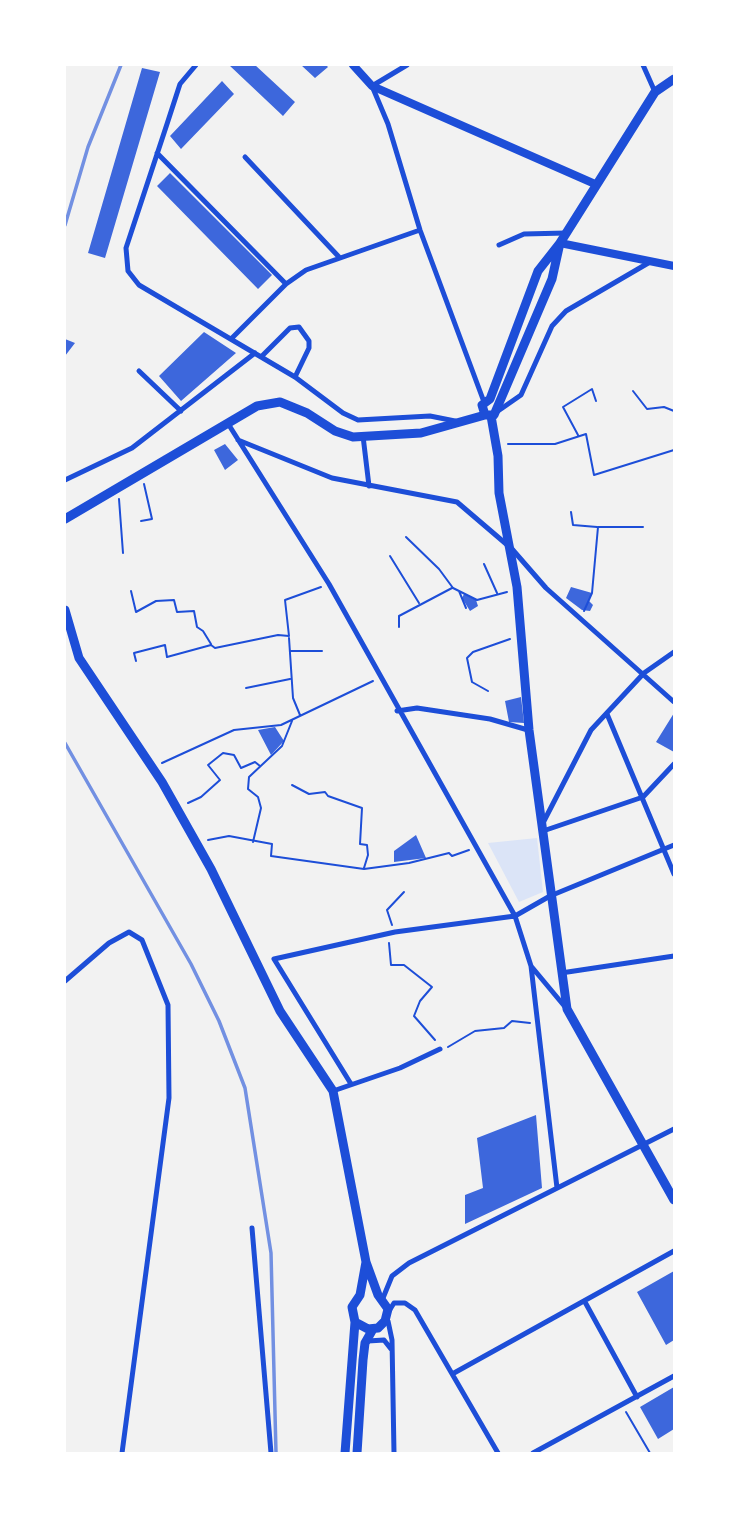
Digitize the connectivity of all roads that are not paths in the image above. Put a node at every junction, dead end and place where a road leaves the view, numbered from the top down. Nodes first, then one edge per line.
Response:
1 (196, 65) edge
2 (353, 65) edge
3 (407, 65) edge
4 (643, 65) edge
5 (674, 79) edge
6 (372, 86) junction
7 (655, 92) junction
8 (157, 153) junction
9 (245, 157) dead end
10 (595, 184) junction
11 (420, 230) junction
12 (566, 233) junction
13 (560, 243) junction
14 (499, 245) dead end
15 (338, 257) junction
16 (650, 262) junction
17 (674, 266) edge
18 (286, 284) junction
19 (231, 339) junction
20 (258, 355) junction
21 (139, 371) dead end
22 (295, 377) junction
23 (491, 408) junction
24 (181, 411) junction
25 (227, 422) junction
26 (461, 422) junction
27 (363, 436) junction
28 (238, 440) junction
29 (65, 480) edge
30 (369, 486) junction
31 (65, 519) edge
32 (512, 549) junction
33 (65, 610) edge
34 (674, 652) edge
35 (644, 673) junction
36 (674, 702) edge
37 (397, 711) junction
38 (607, 714) junction
39 (529, 730) junction
40 (674, 764) edge
41 (643, 797) junction
42 (542, 829) junction
43 (674, 845) edge
44 (663, 849) junction
45 (674, 874) edge
46 (550, 896) junction
47 (516, 916) junction
48 (674, 956) edge
49 (531, 966) junction
50 (561, 973) junction
51 (65, 981) edge
52 (567, 1009) junction
53 (442, 1049) road end
54 (351, 1084) junction
55 (333, 1091) junction
56 (674, 1129) edge
57 (643, 1144) junction
58 (557, 1188) junction
59 (674, 1200) edge
60 (253, 1228) dead end
61 (674, 1251) edge
62 (366, 1262) junction
63 (360, 1295) junction
64 (381, 1297) junction
65 (584, 1302) junction
66 (386, 1317) junction
67 (355, 1322) junction
68 (373, 1329) junction
69 (365, 1343) junction
70 (393, 1352) junction
71 (454, 1373) junction
72 (674, 1376) edge
73 (637, 1397) junction
74 (122, 1453) edge
75 (271, 1453) edge
76 (345, 1453) edge
77 (358, 1453) edge
78 (394, 1453) edge
79 (498, 1453) edge
80 (533, 1453) edge

1 - 8 street
2 - 6 main road
3 - 6 street
4 - 7 street
5 - 7 main road
6 - 10 main road
6 - 11 street
7 - 10 main road
8 - 18 street
8 - 19 street
9 - 15 street
10 - 12 main road
11 - 15 street
11 - 23 street
12 - 13 main road
12 - 14 street
13 - 16 main road
13 - 23 main road
13 - 23 main road
15 - 18 street
16 - 17 main road
16 - 23 street
18 - 19 street
19 - 20 street
20 - 22 street
20 - 22 street
20 - 24 street
21 - 24 street
22 - 26 street
23 - 26 main road
23 - 32 main road
24 - 29 street
25 - 27 main road
25 - 28 street
25 - 31 main road
26 - 27 main road
27 - 30 street
28 - 30 street
28 - 37 street
30 - 32 street
32 - 35 street
32 - 39 main road
33 - 55 main road
34 - 35 street
35 - 36 street
35 - 38 street
37 - 39 street
37 - 47 street
38 - 41 street
38 - 42 street
39 - 42 main road
40 - 41 street
41 - 42 street
41 - 44 street
42 - 46 main road
43 - 44 street
44 - 45 street
44 - 46 street
46 - 47 street
46 - 50 main road
47 - 49 street
47 - 54 street
48 - 50 street
49 - 52 street
49 - 58 street
50 - 52 main road
51 - 74 street
52 - 57 main road
53 - 54 street
54 - 55 street
55 - 62 main road
56 - 57 street
57 - 58 street
57 - 59 main road
58 - 64 street
60 - 75 street
61 - 65 street
62 - 63 main road
62 - 64 main road
63 - 64 main road
63 - 67 main road
64 - 66 main road
65 - 71 street
65 - 73 street
66 - 68 main road
66 - 70 street
66 - 71 street
67 - 68 main road
67 - 76 main road
68 - 69 main road
69 - 70 street
69 - 77 main road
70 - 78 street
71 - 79 street
72 - 73 street
73 - 80 street

